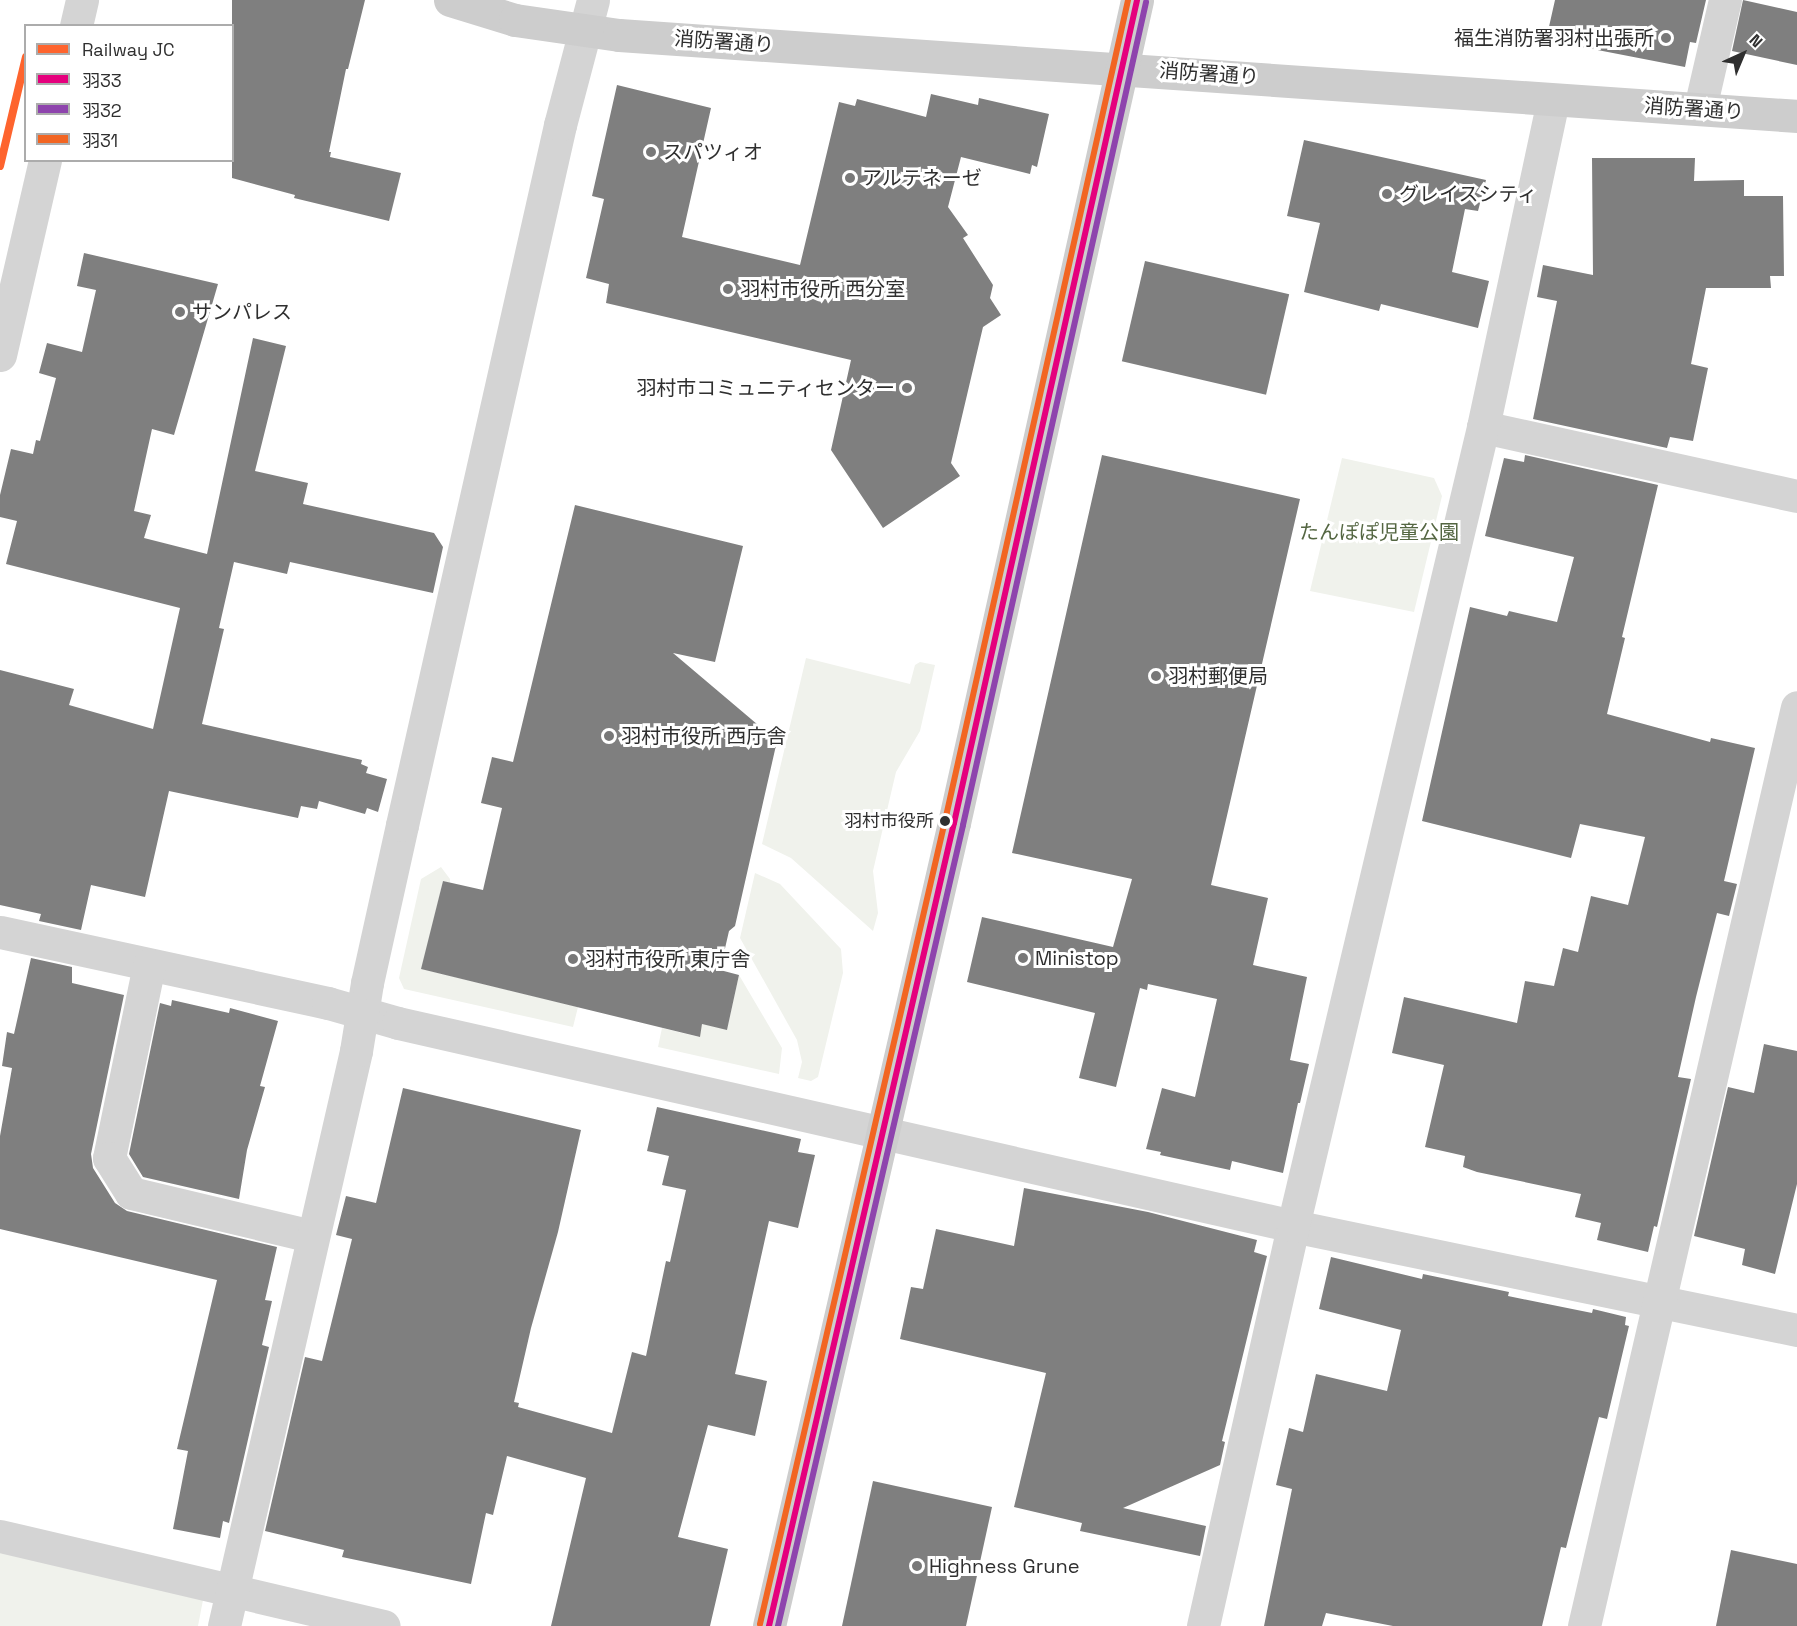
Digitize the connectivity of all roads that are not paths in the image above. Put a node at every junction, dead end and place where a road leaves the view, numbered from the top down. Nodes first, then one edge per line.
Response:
1 (82, 0) edge
2 (450, 0) edge
3 (593, 0) edge
4 (1137, 0) edge
5 (1725, 0) edge
6 (76, 24) edge
7 (585, 32) junction
8 (1121, 68) junction
9 (1553, 100) junction
10 (1700, 108) junction
11 (1797, 116) edge
12 (45, 162) edge
13 (0, 355) edge
14 (1483, 427) junction
15 (1797, 496) edge
16 (1797, 707) edge
17 (0, 932) edge
18 (150, 965) junction
19 (361, 1013) junction
20 (881, 1133) junction
21 (1293, 1226) junction
22 (312, 1236) junction
23 (1660, 1299) junction
24 (1797, 1330) edge
25 (0, 1536) edge
26 (233, 1588) junction
27 (224, 1626) edge
28 (384, 1626) edge
29 (769, 1626) edge
30 (1203, 1626) edge
31 (1584, 1626) edge

1 - 6 street
2 - 7 street, 消防署通り
3 - 7 street
4 - 8 street
5 - 10 street
7 - 8 street, 消防署通り
7 - 19 street
8 - 9 street, 消防署通り
8 - 20 street
9 - 10 street, 消防署通り
9 - 14 street
10 - 11 street, 消防署通り
12 - 13 street
14 - 15 street
14 - 21 street
16 - 23 street
17 - 18 street
18 - 19 street
18 - 22 street
19 - 20 street
19 - 22 street
20 - 21 street
20 - 29 street
21 - 23 street
21 - 30 street
22 - 26 street
23 - 24 street
23 - 31 street
25 - 26 street
26 - 27 street
26 - 28 street

